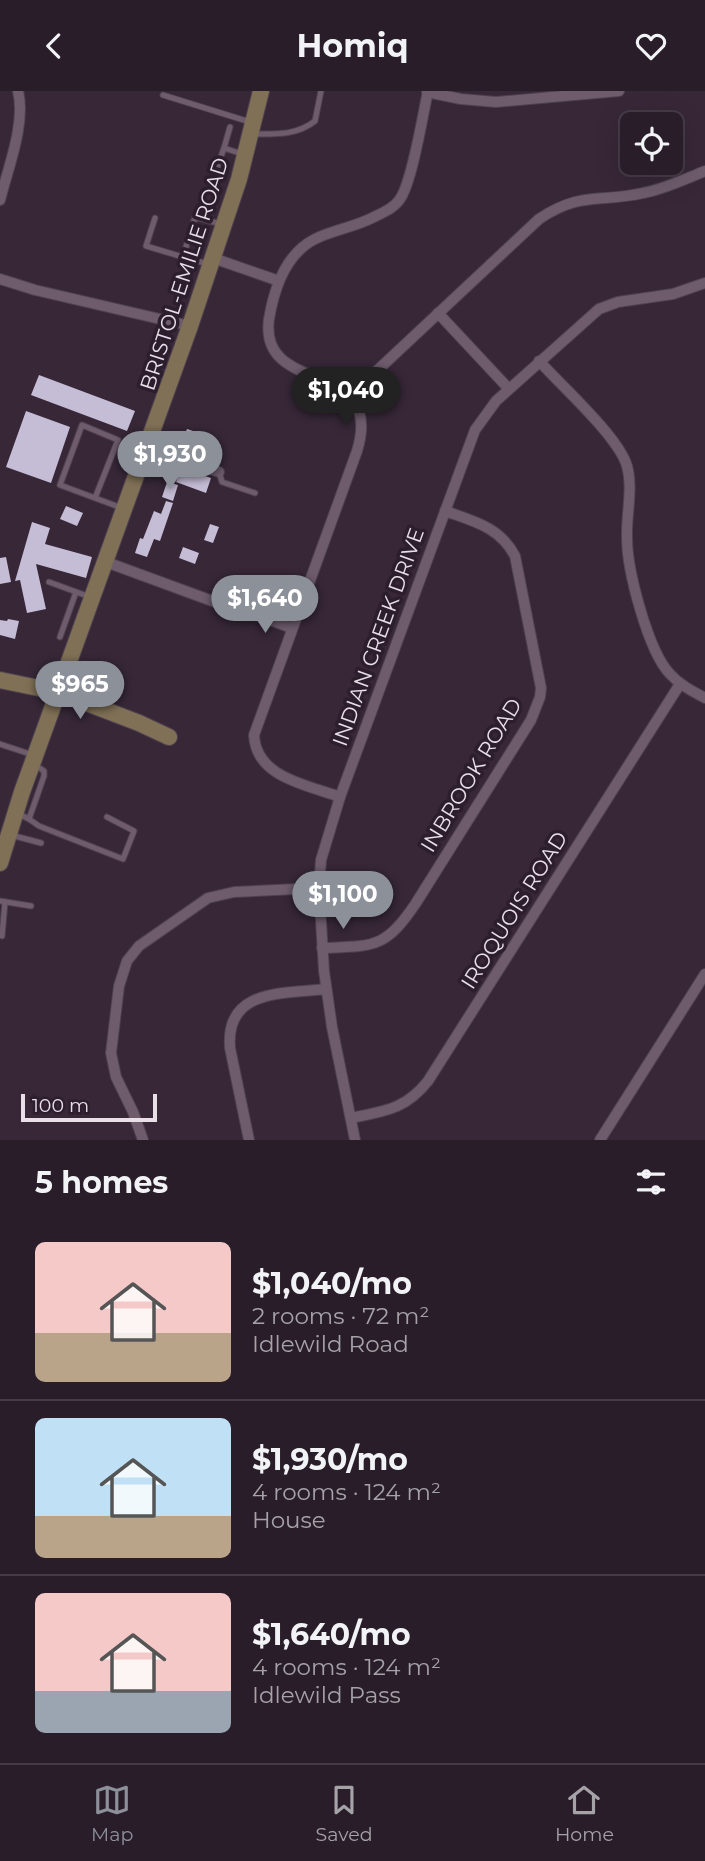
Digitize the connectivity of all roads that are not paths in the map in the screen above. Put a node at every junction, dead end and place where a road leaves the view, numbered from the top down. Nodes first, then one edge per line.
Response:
1 (18, 91) edge
2 (261, 91) edge
3 (321, 91) edge
4 (619, 91) edge
5 (427, 92) edge
6 (163, 95) dead end
7 (230, 127) dead end
8 (252, 128) junction
9 (224, 148) junction
10 (245, 155) junction
11 (216, 171) dead end
12 (705, 171) edge
13 (0, 200) edge
14 (155, 218) dead end
15 (224, 225) junction
16 (183, 257) junction
17 (212, 261) junction
18 (0, 279) edge
19 (279, 281) junction
20 (705, 283) edge
21 (438, 313) junction
22 (190, 326) junction
23 (539, 362) junction
24 (509, 389) junction
25 (350, 396) junction
26 (147, 448) junction
27 (219, 472) joint
28 (255, 493) dead end
29 (95, 498) junction
30 (125, 510) junction
31 (444, 510) junction
32 (106, 562) junction
33 (49, 582) dead end
34 (76, 592) junction
35 (93, 598) junction
36 (215, 602) dead end
37 (248, 612) dead end
38 (292, 628) junction
39 (60, 637) dead end
40 (0, 680) edge
41 (680, 684) junction
42 (58, 692) junction
43 (705, 698) edge
44 (169, 737) dead end
45 (0, 744) edge
46 (33, 759) junction
47 (340, 797) junction
48 (22, 816) junction
49 (107, 817) dead end
50 (8, 834) junction
51 (41, 843) dead end
52 (0, 863) edge
53 (319, 888) junction
54 (3, 902) edge
55 (31, 906) dead end
56 (2, 936) edge
57 (322, 948) junction
58 (705, 974) edge
59 (326, 989) junction
60 (351, 1118) junction
61 (143, 1140) edge
62 (249, 1140) edge
63 (355, 1140) edge
64 (600, 1140) edge

1 - 13 street
2 - 8 street, BRISTOL-EMILIE ROAD
3 - 8 lane
4 - 5 street
5 - 19 street
6 - 8 lane
7 - 9 lane
8 - 10 street, BRISTOL-EMILIE ROAD
9 - 10 lane
9 - 11 lane
10 - 15 street, BRISTOL-EMILIE ROAD
12 - 21 street
14 - 16 lane
15 - 16 lane
15 - 17 street, BRISTOL-EMILIE ROAD
16 - 17 lane
17 - 19 street
17 - 22 street, BRISTOL-EMILIE ROAD
18 - 22 street
19 - 25 street
20 - 23 street, INDIAN CREEK DRIVE
21 - 24 street
21 - 25 street
22 - 26 street, BRISTOL-EMILIE ROAD
23 - 24 street, INDIAN CREEK DRIVE
23 - 41 street
24 - 31 street, INDIAN CREEK DRIVE
25 - 38 street
26 - 27 street
26 - 30 street, BRISTOL-EMILIE ROAD
27 - 28 lane
29 - 29 lane
29 - 30 lane
30 - 32 street, BRISTOL-EMILIE ROAD
31 - 47 street, INDIAN CREEK DRIVE
31 - 57 street, INBROOK ROAD
32 - 35 street, BRISTOL-EMILIE ROAD
32 - 36 street
33 - 34 lane
34 - 35 lane
34 - 39 lane
35 - 42 street, BRISTOL-EMILIE ROAD
37 - 38 street
38 - 47 street
40 - 42 street
41 - 43 street
41 - 60 street, IROQUOIS ROAD
42 - 44 street
42 - 46 street, BRISTOL-EMILIE ROAD
45 - 46 lane
46 - 48 street, BRISTOL-EMILIE ROAD
47 - 53 street, INDIAN CREEK DRIVE
48 - 49 lane
48 - 50 street, BRISTOL-EMILIE ROAD
50 - 51 lane
50 - 52 street, BRISTOL-EMILIE ROAD
53 - 57 street, INDIAN CREEK DRIVE
53 - 61 street
54 - 55 lane
54 - 56 lane
57 - 59 street, INDIAN CREEK DRIVE
58 - 64 street
59 - 60 street, INDIAN CREEK DRIVE
59 - 62 street
60 - 63 street, INDIAN CREEK DRIVE

